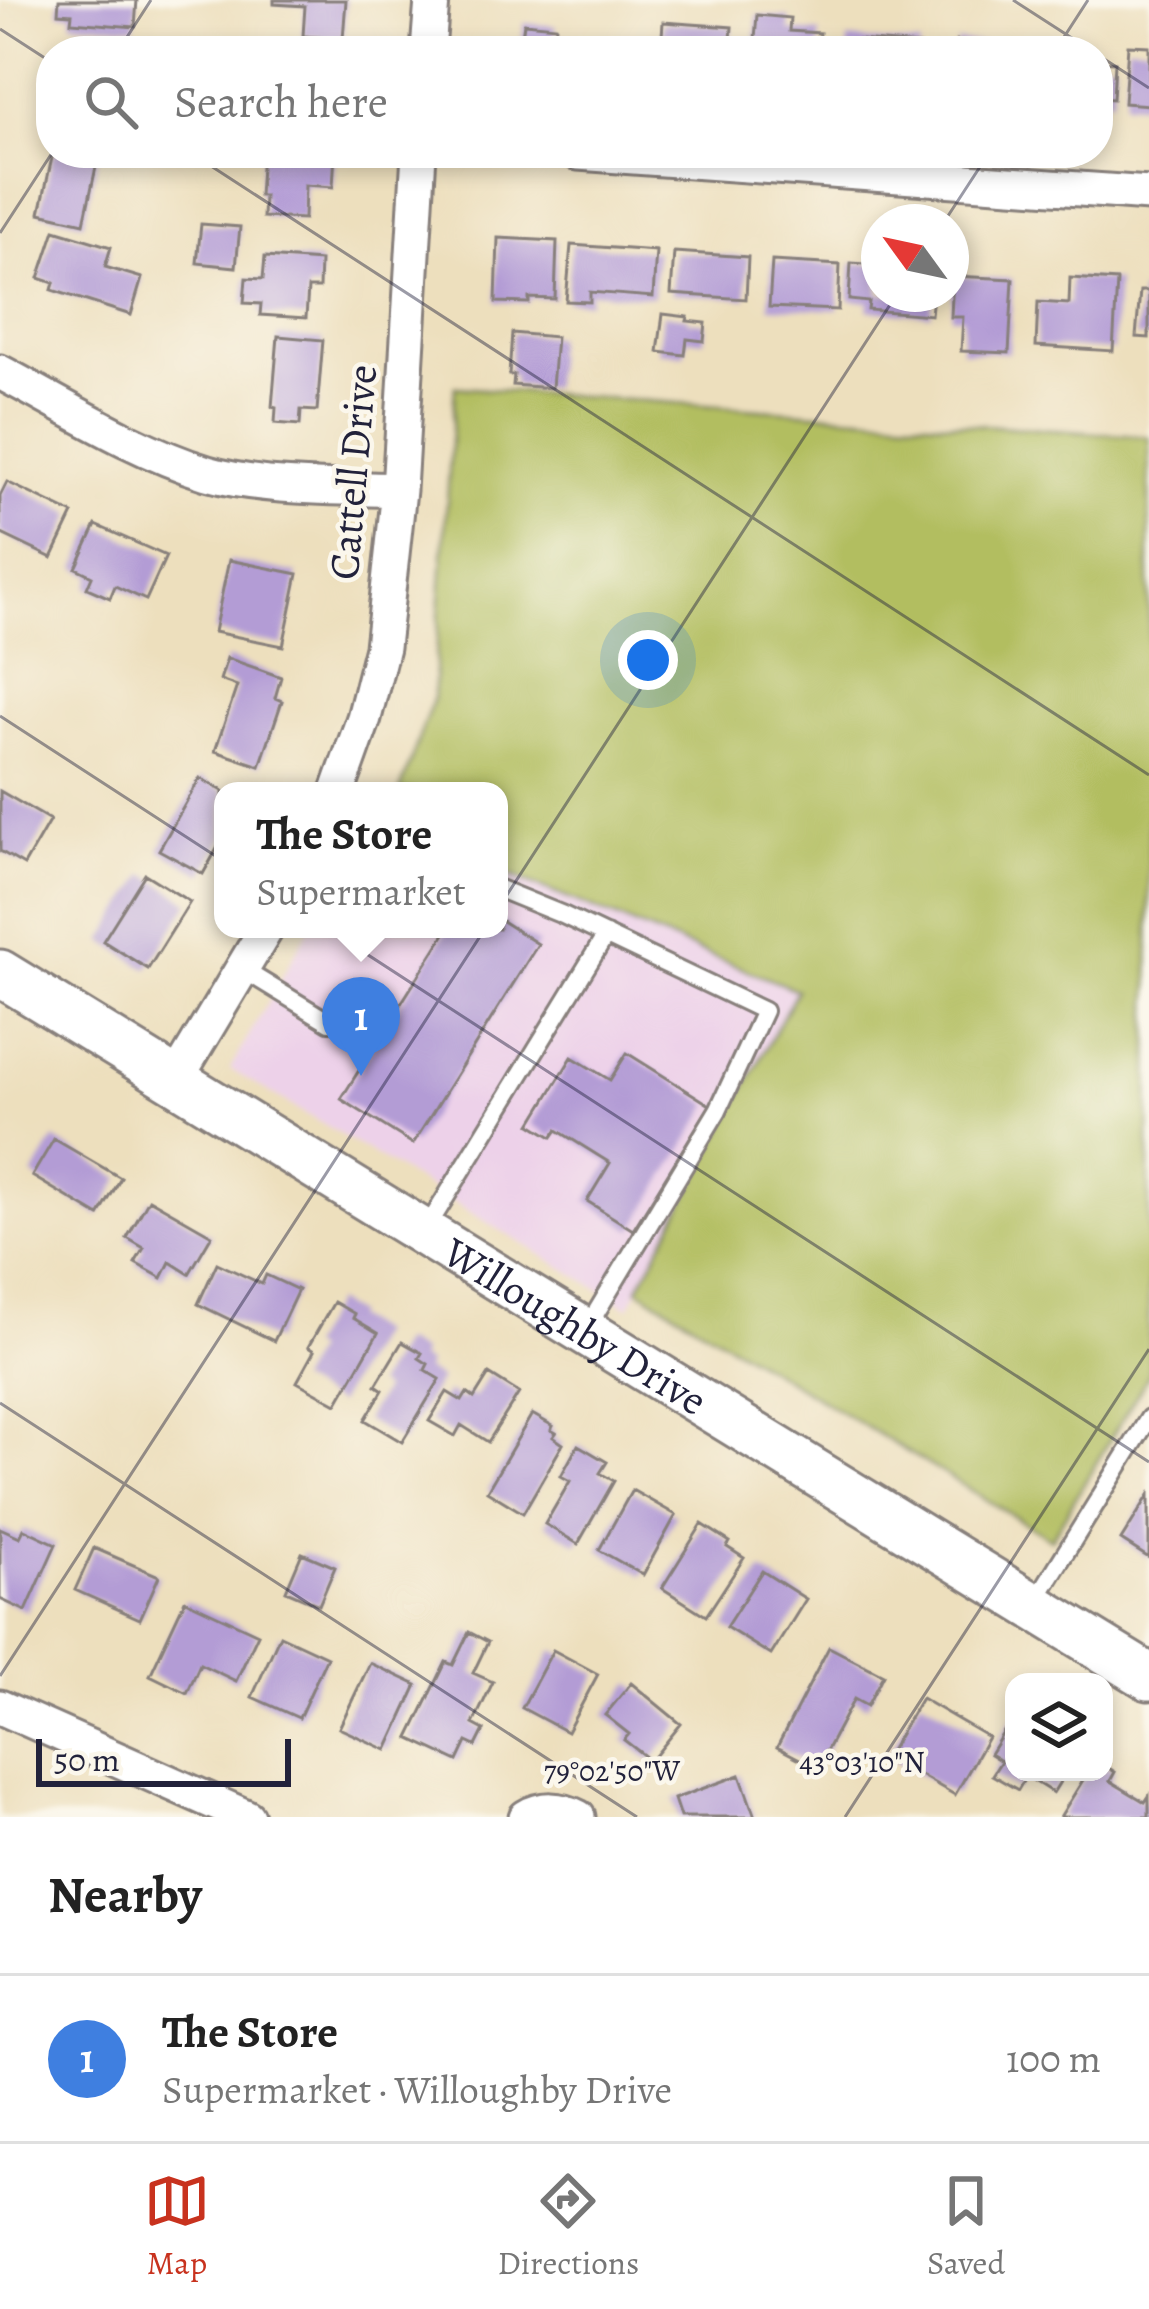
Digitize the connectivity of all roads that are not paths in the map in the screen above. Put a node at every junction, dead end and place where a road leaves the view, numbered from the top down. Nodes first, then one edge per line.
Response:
1 (432, 0) edge
2 (429, 36) edge
3 (418, 168) edge
4 (787, 168) edge
5 (1149, 194) edge
6 (0, 373) edge
7 (399, 490) junction
8 (341, 782) edge
9 (508, 893) edge
10 (606, 935) junction
11 (261, 938) edge
12 (242, 969) junction
13 (0, 973) edge
14 (329, 1022) dead end
15 (175, 1081) junction
16 (424, 1233) junction
17 (585, 1331) junction
18 (1149, 1418) edge
19 (1033, 1605) junction
20 (1149, 1677) edge
21 (0, 1706) edge
22 (247, 1817) edge
23 (526, 1817) edge
24 (578, 1817) edge

1 - 2 street
3 - 7 street, Cattell Drive
4 - 5 street
6 - 7 street
7 - 8 street, Cattell Drive
9 - 10 lane
10 - 16 lane
10 - 17 lane
11 - 12 street
12 - 14 lane
12 - 15 street
13 - 15 street, Willoughby Drive
15 - 16 street, Willoughby Drive
16 - 17 street, Willoughby Drive
17 - 19 street, Willoughby Drive
18 - 19 lane
19 - 20 street, Willoughby Drive
21 - 22 street
23 - 24 street

